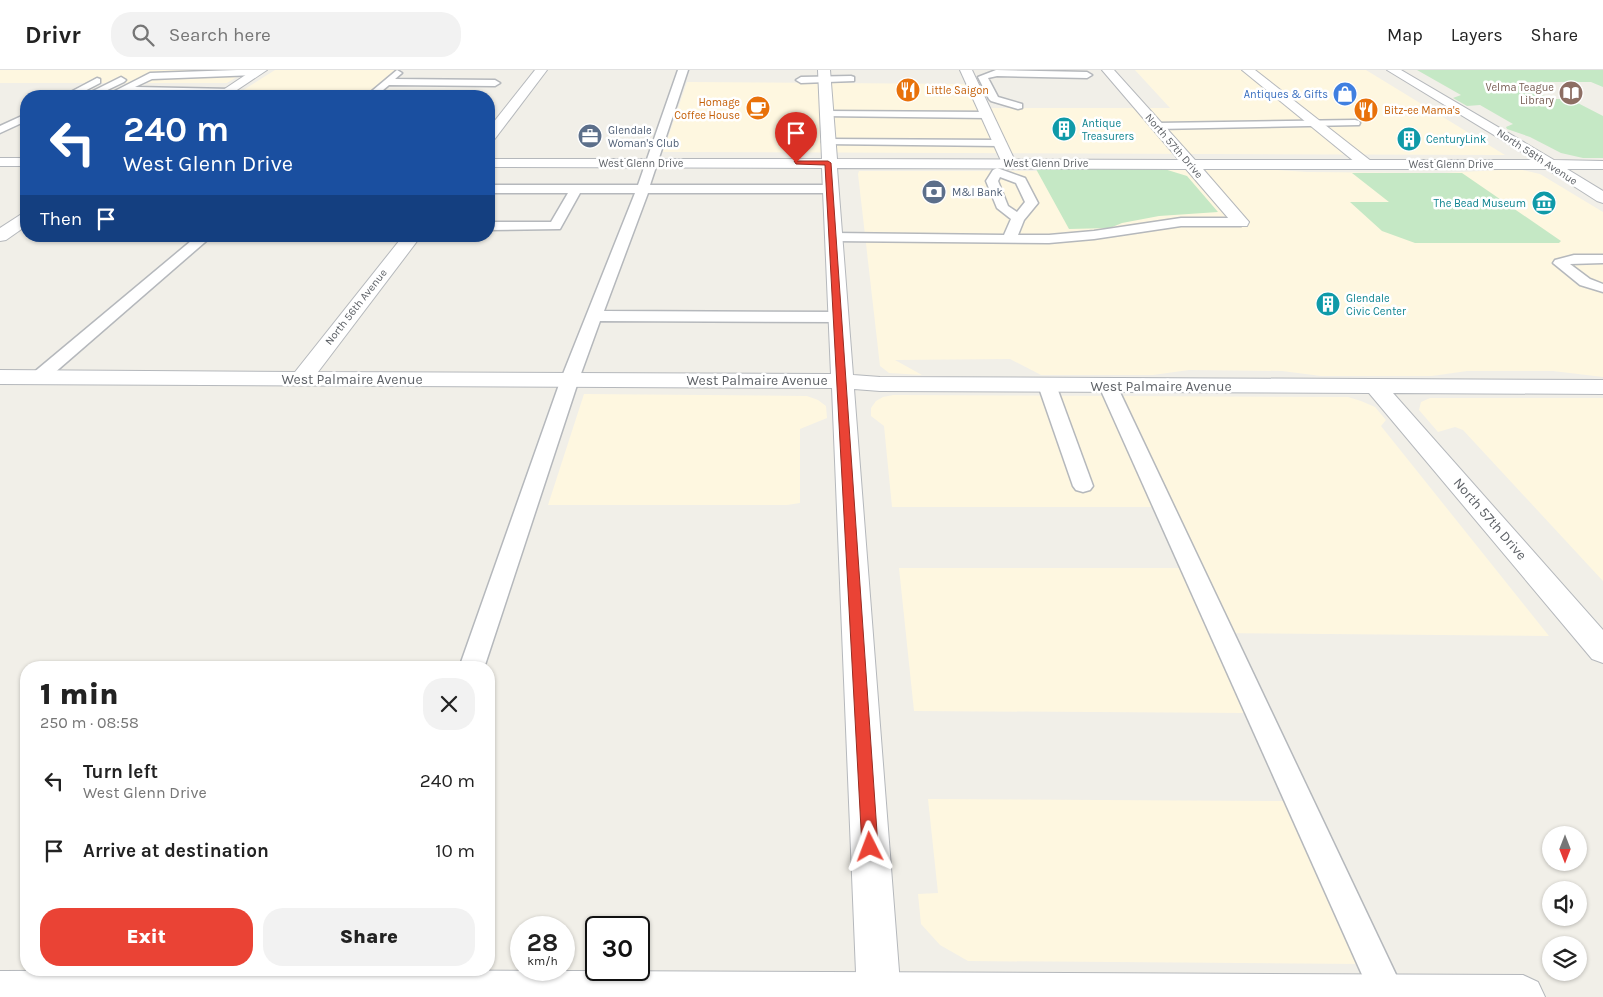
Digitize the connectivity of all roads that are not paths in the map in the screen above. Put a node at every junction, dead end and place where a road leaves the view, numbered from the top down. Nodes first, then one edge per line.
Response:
1 (402, 70) edge
2 (541, 70) edge
3 (683, 70) edge
4 (966, 70) edge
5 (1108, 70) edge
6 (1248, 70) edge
7 (1393, 70) edge
8 (259, 71) edge
9 (135, 72) edge
10 (196, 73) junction
11 (1087, 75) dead end
12 (816, 77) edge
13 (851, 79) dead end
14 (387, 82) junction
15 (495, 83) dead end
16 (80, 90) edge
17 (100, 90) edge
18 (121, 90) edge
19 (230, 90) edge
20 (378, 90) edge
21 (1018, 106) dead end
22 (987, 115) junction
23 (20, 120) edge
24 (1315, 123) junction
25 (1355, 123) dead end
26 (1157, 126) junction
27 (495, 129) edge
28 (0, 130) edge
29 (1000, 143) junction
30 (829, 145) junction
31 (0, 162) edge
32 (20, 162) edge
33 (652, 162) junction
34 (495, 163) edge
35 (1189, 163) junction
36 (1366, 164) junction
37 (1550, 165) junction
38 (1603, 165) edge
39 (1003, 168) junction
40 (495, 189) edge
41 (576, 189) junction
42 (643, 189) junction
43 (1603, 198) edge
44 (1018, 218) junction
45 (1241, 222) joint
46 (20, 223) edge
47 (495, 226) edge
48 (0, 236) edge
49 (833, 237) junction
50 (1010, 238) junction
51 (198, 242) edge
52 (407, 242) edge
53 (1603, 259) edge
54 (1603, 288) edge
55 (593, 316) junction
56 (838, 317) junction
57 (0, 377) edge
58 (39, 377) junction
59 (301, 378) junction
60 (570, 379) junction
61 (843, 381) junction
62 (1047, 385) junction
63 (1108, 386) junction
64 (1376, 387) junction
65 (1603, 387) edge
66 (1083, 486) dead end
67 (1603, 651) edge
68 (473, 661) edge
69 (363, 981) edge
70 (0, 993) edge
71 (878, 995) edge
72 (1388, 996) junction
73 (1523, 997) edge

1 - 14 lane
2 - 27 street
3 - 33 lane
4 - 22 street
5 - 26 street, North 57th Drive
6 - 24 street
7 - 37 street, North 58th Avenue
8 - 10 lane
8 - 19 street
9 - 10 lane
9 - 16 lane
9 - 18 lane
10 - 17 lane
11 - 21 lane
12 - 13 lane
12 - 30 street
14 - 15 lane
14 - 20 lane
22 - 29 street
22 - 30 lane
23 - 28 lane
24 - 25 lane
24 - 26 lane
24 - 36 street
26 - 35 street, North 57th Drive
29 - 30 lane
29 - 39 street
30 - 33 street, West Glenn Drive
30 - 39 street, West Glenn Drive
30 - 42 lane
30 - 49 street
31 - 32 street
33 - 34 street, West Glenn Drive
33 - 42 lane
35 - 36 street, West Glenn Drive
35 - 39 street, West Glenn Drive
35 - 45 street, North 57th Drive
36 - 37 street, West Glenn Drive
37 - 38 street, West Glenn Drive
37 - 43 street, North 58th Avenue
39 - 44 lane
39 - 44 lane
40 - 41 lane
41 - 42 lane
41 - 47 lane
42 - 55 lane
44 - 50 lane
45 - 50 lane
46 - 48 street
49 - 50 lane
49 - 56 street
51 - 58 lane
52 - 59 street, North 56th Avenue
53 - 54 lane
55 - 56 lane
55 - 60 lane
56 - 61 street
57 - 58 street, West Palmaire Avenue
58 - 59 street, West Palmaire Avenue
59 - 60 street, West Palmaire Avenue
60 - 61 street, West Palmaire Avenue
60 - 68 lane
61 - 62 street, West Palmaire Avenue
61 - 71 street
62 - 63 street, West Palmaire Avenue
62 - 66 lane
63 - 64 street, West Palmaire Avenue
63 - 72 lane
64 - 65 street, West Palmaire Avenue
64 - 67 street, North 57th Drive
69 - 70 street
69 - 71 street
71 - 72 street
72 - 73 street

